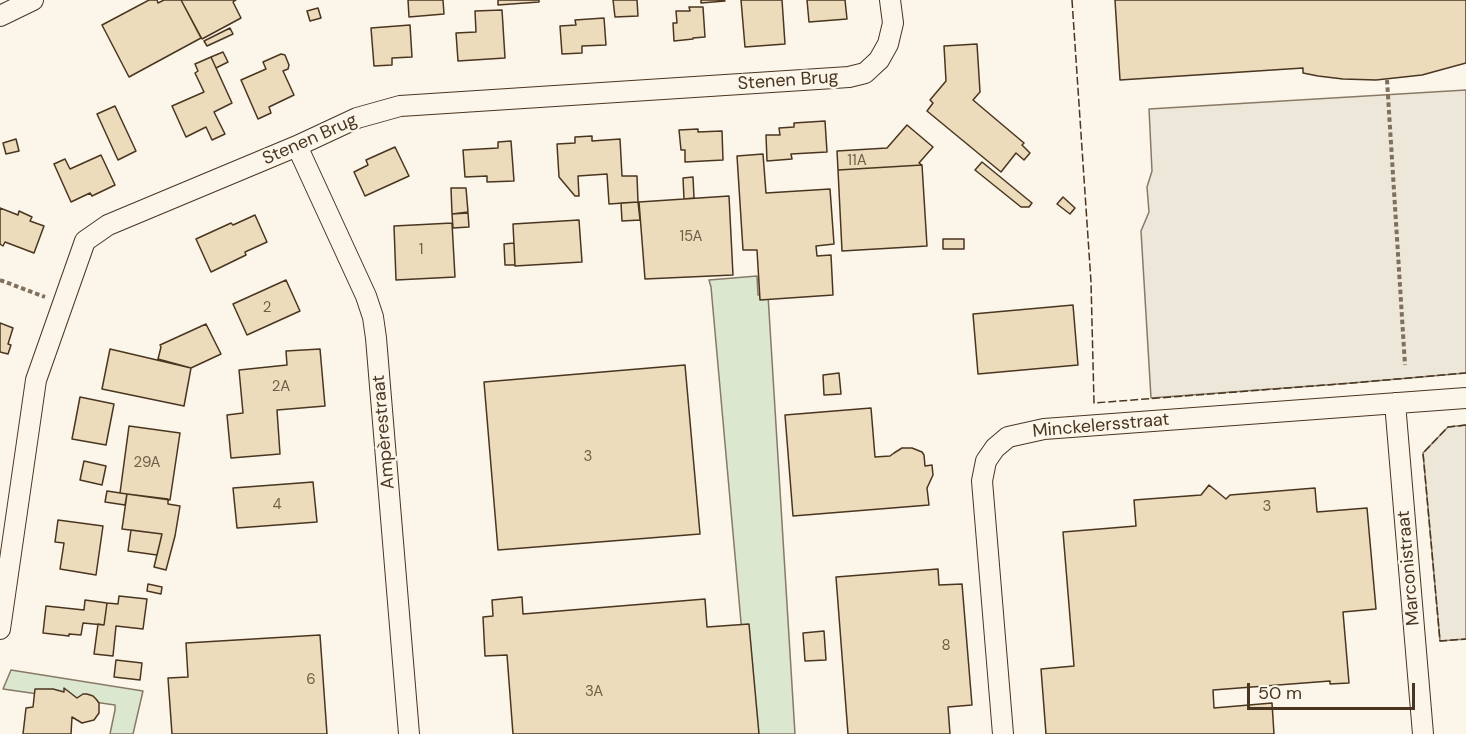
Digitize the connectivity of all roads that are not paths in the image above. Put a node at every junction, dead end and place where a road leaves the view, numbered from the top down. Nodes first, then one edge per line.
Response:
1 (33, 0) edge
2 (890, 0) edge
3 (0, 16) edge
4 (297, 146) junction
5 (1466, 398) edge
6 (1395, 403) junction
7 (0, 629) edge
8 (409, 734) edge
9 (1003, 734) edge
10 (1423, 734) edge

1 - 3 street
2 - 4 street, Stenen Brug
4 - 7 street, Stenen Brug
4 - 8 street, Ampèrestraat
5 - 6 street, Minckelersstraat
6 - 9 street, Minckelersstraat
6 - 10 street, Marconistraat

